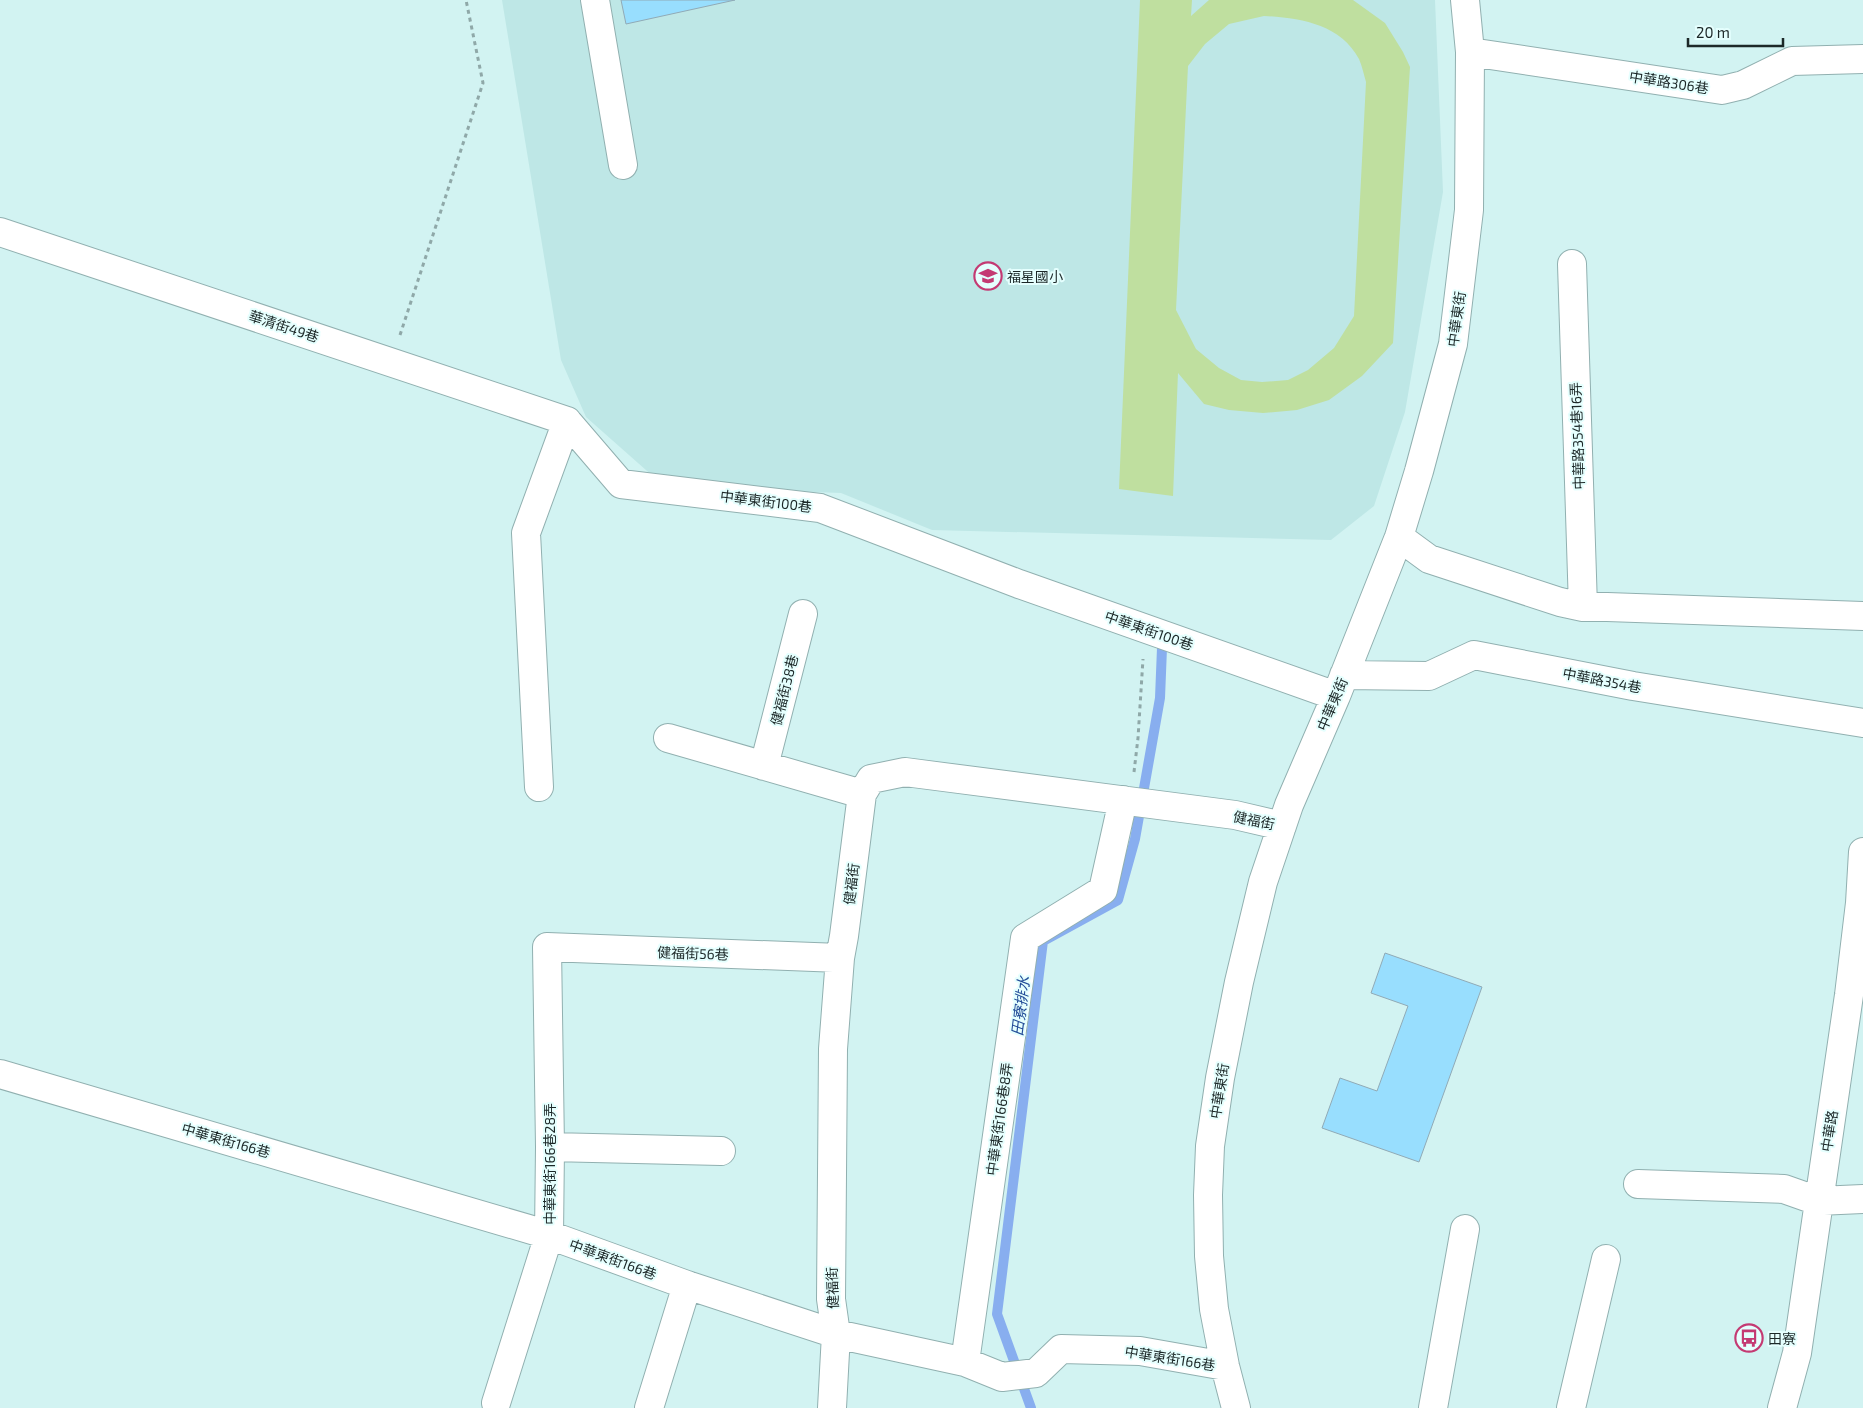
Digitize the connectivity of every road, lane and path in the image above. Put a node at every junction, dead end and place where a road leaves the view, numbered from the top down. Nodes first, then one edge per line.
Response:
1 (466, 0) edge
2 (596, 0) edge
3 (1465, 0) edge
4 (1470, 52) junction
5 (1863, 59) edge
6 (623, 166) dead end
7 (0, 232) edge
8 (1572, 264) dead end
9 (392, 362) junction
10 (568, 421) junction
11 (1399, 537) junction
12 (1583, 607) junction
13 (803, 614) dead end
14 (1863, 616) edge
15 (1145, 628) junction
16 (1340, 686) junction
17 (1863, 724) edge
18 (668, 738) dead end
19 (764, 766) junction
20 (539, 787) dead end
21 (862, 794) junction
22 (1126, 801) junction
23 (1282, 826) junction
24 (1863, 852) edge
25 (547, 947) joint
26 (840, 958) junction
27 (1856, 996) edge
28 (0, 1074) edge
29 (550, 1147) junction
30 (721, 1151) dead end
31 (1638, 1184) dead end
32 (1863, 1199) edge
33 (1818, 1201) junction
34 (1464, 1229) dead end
35 (549, 1235) junction
36 (1606, 1259) dead end
37 (687, 1285) junction
38 (836, 1334) junction
39 (965, 1362) junction
40 (1225, 1366) junction
41 (496, 1402) dead end
42 (831, 1407) edge
43 (650, 1408) edge
44 (1236, 1408) edge
45 (1433, 1408) edge
46 (1571, 1408) edge
47 (1782, 1408) edge

1 - 9 path
2 - 6 street
3 - 4 street, 中華東街
4 - 5 street, 中華路306巷
4 - 11 street, 中華東街
7 - 9 street, 華清街49巷
8 - 12 street, 中華路354巷16弄
9 - 10 street, 華清街49巷
10 - 15 street, 中華東街100巷
10 - 20 street
11 - 12 street
11 - 16 street, 中華東街
12 - 14 street
13 - 19 street, 健福街38巷
15 - 16 street, 中華東街100巷
15 - 22 path
16 - 17 street, 中華路354巷
16 - 23 street, 中華東街
18 - 19 street
19 - 21 street
21 - 22 street, 健福街
21 - 26 street, 健福街
22 - 23 street, 健福街
22 - 39 street, 中華東街166巷8弄
23 - 40 street, 中華東街
24 - 27 street, 中華路
25 - 26 street, 健福街56巷
25 - 29 street, 中華東街166巷28弄
26 - 38 street, 健福街
27 - 33 street, 中華路
28 - 35 street, 中華東街166巷
29 - 30 street
29 - 35 street, 中華東街166巷28弄
31 - 33 street
32 - 33 street
33 - 47 street, 中華路
34 - 45 street
35 - 37 street, 中華東街166巷
35 - 41 street, 中華東街166巷28弄
36 - 46 street
37 - 38 street, 中華東街166巷
37 - 43 street
38 - 39 street, 中華東街166巷
38 - 42 street, 健福街
39 - 40 street, 中華東街166巷
40 - 44 street, 中華東街

